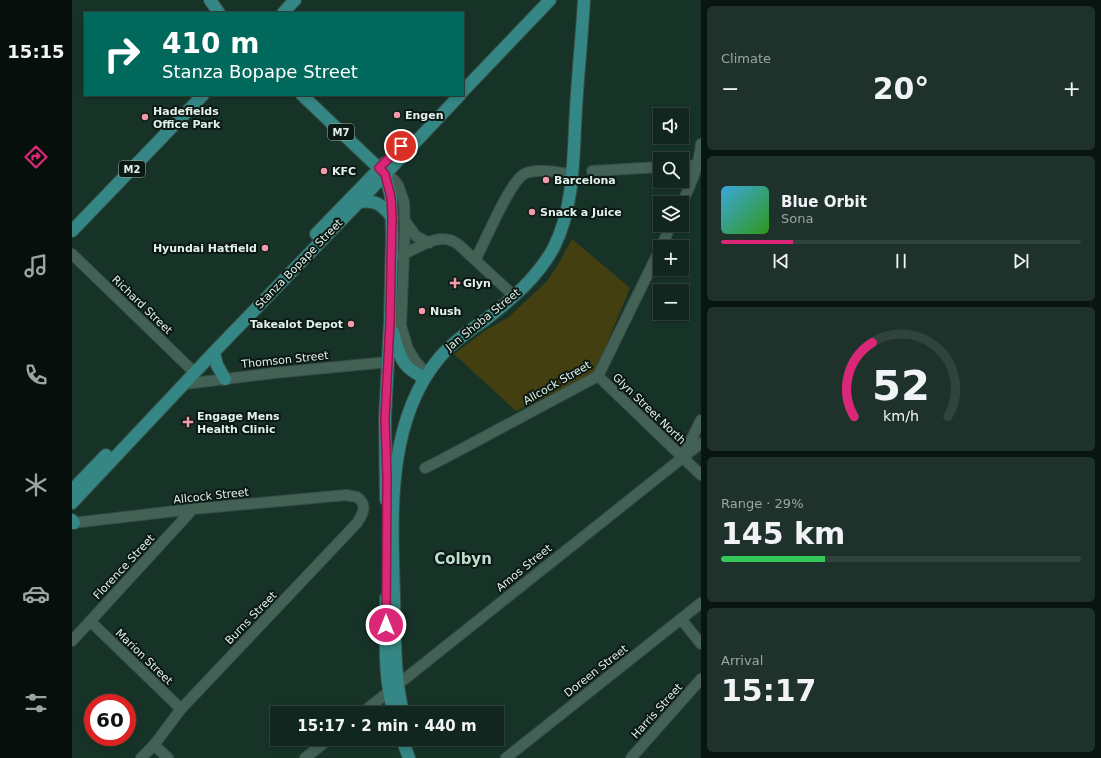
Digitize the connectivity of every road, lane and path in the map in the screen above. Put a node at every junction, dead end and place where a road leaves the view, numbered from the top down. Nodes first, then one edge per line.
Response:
1 (210, 0) edge
2 (295, 0) edge
3 (540, 0) edge
4 (550, 0) edge
5 (584, 0) edge
6 (218, 12) edge
7 (284, 12) edge
8 (464, 81) edge
9 (464, 90) edge
10 (202, 96) edge
11 (303, 96) edge
12 (449, 96) edge
13 (459, 96) edge
14 (701, 144) edge
15 (700, 165) edge
16 (689, 166) edge
17 (653, 167) edge
18 (382, 171) junction
19 (592, 171) dead end
20 (572, 174) junction
21 (685, 196) edge
22 (359, 202) junction
23 (392, 217) junction
24 (405, 221) junction
25 (72, 231) edge
26 (429, 243) junction
27 (72, 254) edge
28 (404, 255) junction
29 (391, 259) junction
30 (475, 260) junction
31 (653, 262) edge
32 (514, 296) junction
33 (390, 322) junction
34 (214, 352) junction
35 (388, 362) junction
36 (192, 370) junction
37 (426, 376) junction
38 (598, 376) junction
39 (225, 379) junction
40 (185, 384) junction
41 (409, 410) junction
42 (701, 420) edge
43 (386, 434) junction
44 (701, 443) edge
45 (682, 458) junction
46 (425, 468) dead end
47 (701, 475) edge
48 (72, 490) edge
49 (353, 496) joint
50 (72, 503) edge
51 (193, 509) junction
52 (73, 522) edge
53 (701, 603) edge
54 (681, 619) junction
55 (90, 621) junction
56 (72, 641) edge
57 (701, 644) edge
58 (701, 679) edge
59 (393, 688) junction
60 (371, 706) edge
61 (394, 706) edge
62 (400, 706) edge
63 (181, 709) junction
64 (154, 745) junction
65 (320, 746) edge
66 (404, 746) edge
67 (410, 746) edge
68 (141, 758) edge
69 (168, 758) edge
70 (305, 758) edge
71 (408, 758) edge
72 (413, 758) edge
73 (506, 758) edge
74 (631, 758) edge

1 - 6 main road
2 - 7 main road
3 - 8 main road
4 - 9 main road
5 - 20 main road, Jan Shoba Street
10 - 25 main road, M2
11 - 18 main road, M7
12 - 18 main road, Stanza Bopape Street
13 - 18 main road, Stanza Bopape Street
14 - 15 street
15 - 16 street
15 - 21 street
17 - 19 street
18 - 22 main road, Stanza Bopape Street
18 - 23 main road
18 - 24 street
18 - 36 main road, Stanza Bopape Street
20 - 30 street
20 - 32 main road, Jan Shoba Street
22 - 23 main road
22 - 34 main road, Stanza Bopape Street
23 - 29 main road
24 - 26 street
24 - 28 street
26 - 28 street
26 - 30 street
27 - 36 street, Richard Street
28 - 29 street
28 - 37 street
29 - 33 main road
30 - 32 street
31 - 38 street, Allcock Street
32 - 37 main road, Jan Shoba Street
33 - 35 main road
33 - 37 main road
34 - 36 main road, Stanza Bopape Street
34 - 39 main road
35 - 39 street, Thomson Street
35 - 43 main road
36 - 40 main road, Stanza Bopape Street
36 - 48 main road, Stanza Bopape Street
37 - 41 main road, Jan Shoba Street
38 - 45 street, Glyn Street North
38 - 46 street, Allcock Street
39 - 40 street, Thomson Street
40 - 50 main road, Stanza Bopape Street
41 - 43 main road
41 - 59 main road, Jan Shoba Street
42 - 45 street
43 - 59 main road
44 - 45 street, Amos Street
45 - 47 street, Glyn Street North
45 - 59 street, Amos Street
49 - 51 street, Allcock Street
49 - 63 street, Burns Street
51 - 52 street, Allcock Street
51 - 55 street, Florence Street
53 - 54 street, Doreen Street
54 - 57 street
54 - 73 street, Doreen Street
55 - 56 street, Florence Street
55 - 63 street, Marion Street
58 - 74 street, Harris Street
59 - 60 street, Amos Street
59 - 61 main road
59 - 62 main road
63 - 64 street, Burns Street
64 - 68 street, Burns Street
64 - 69 street
65 - 70 street
66 - 71 main road
67 - 72 main road

